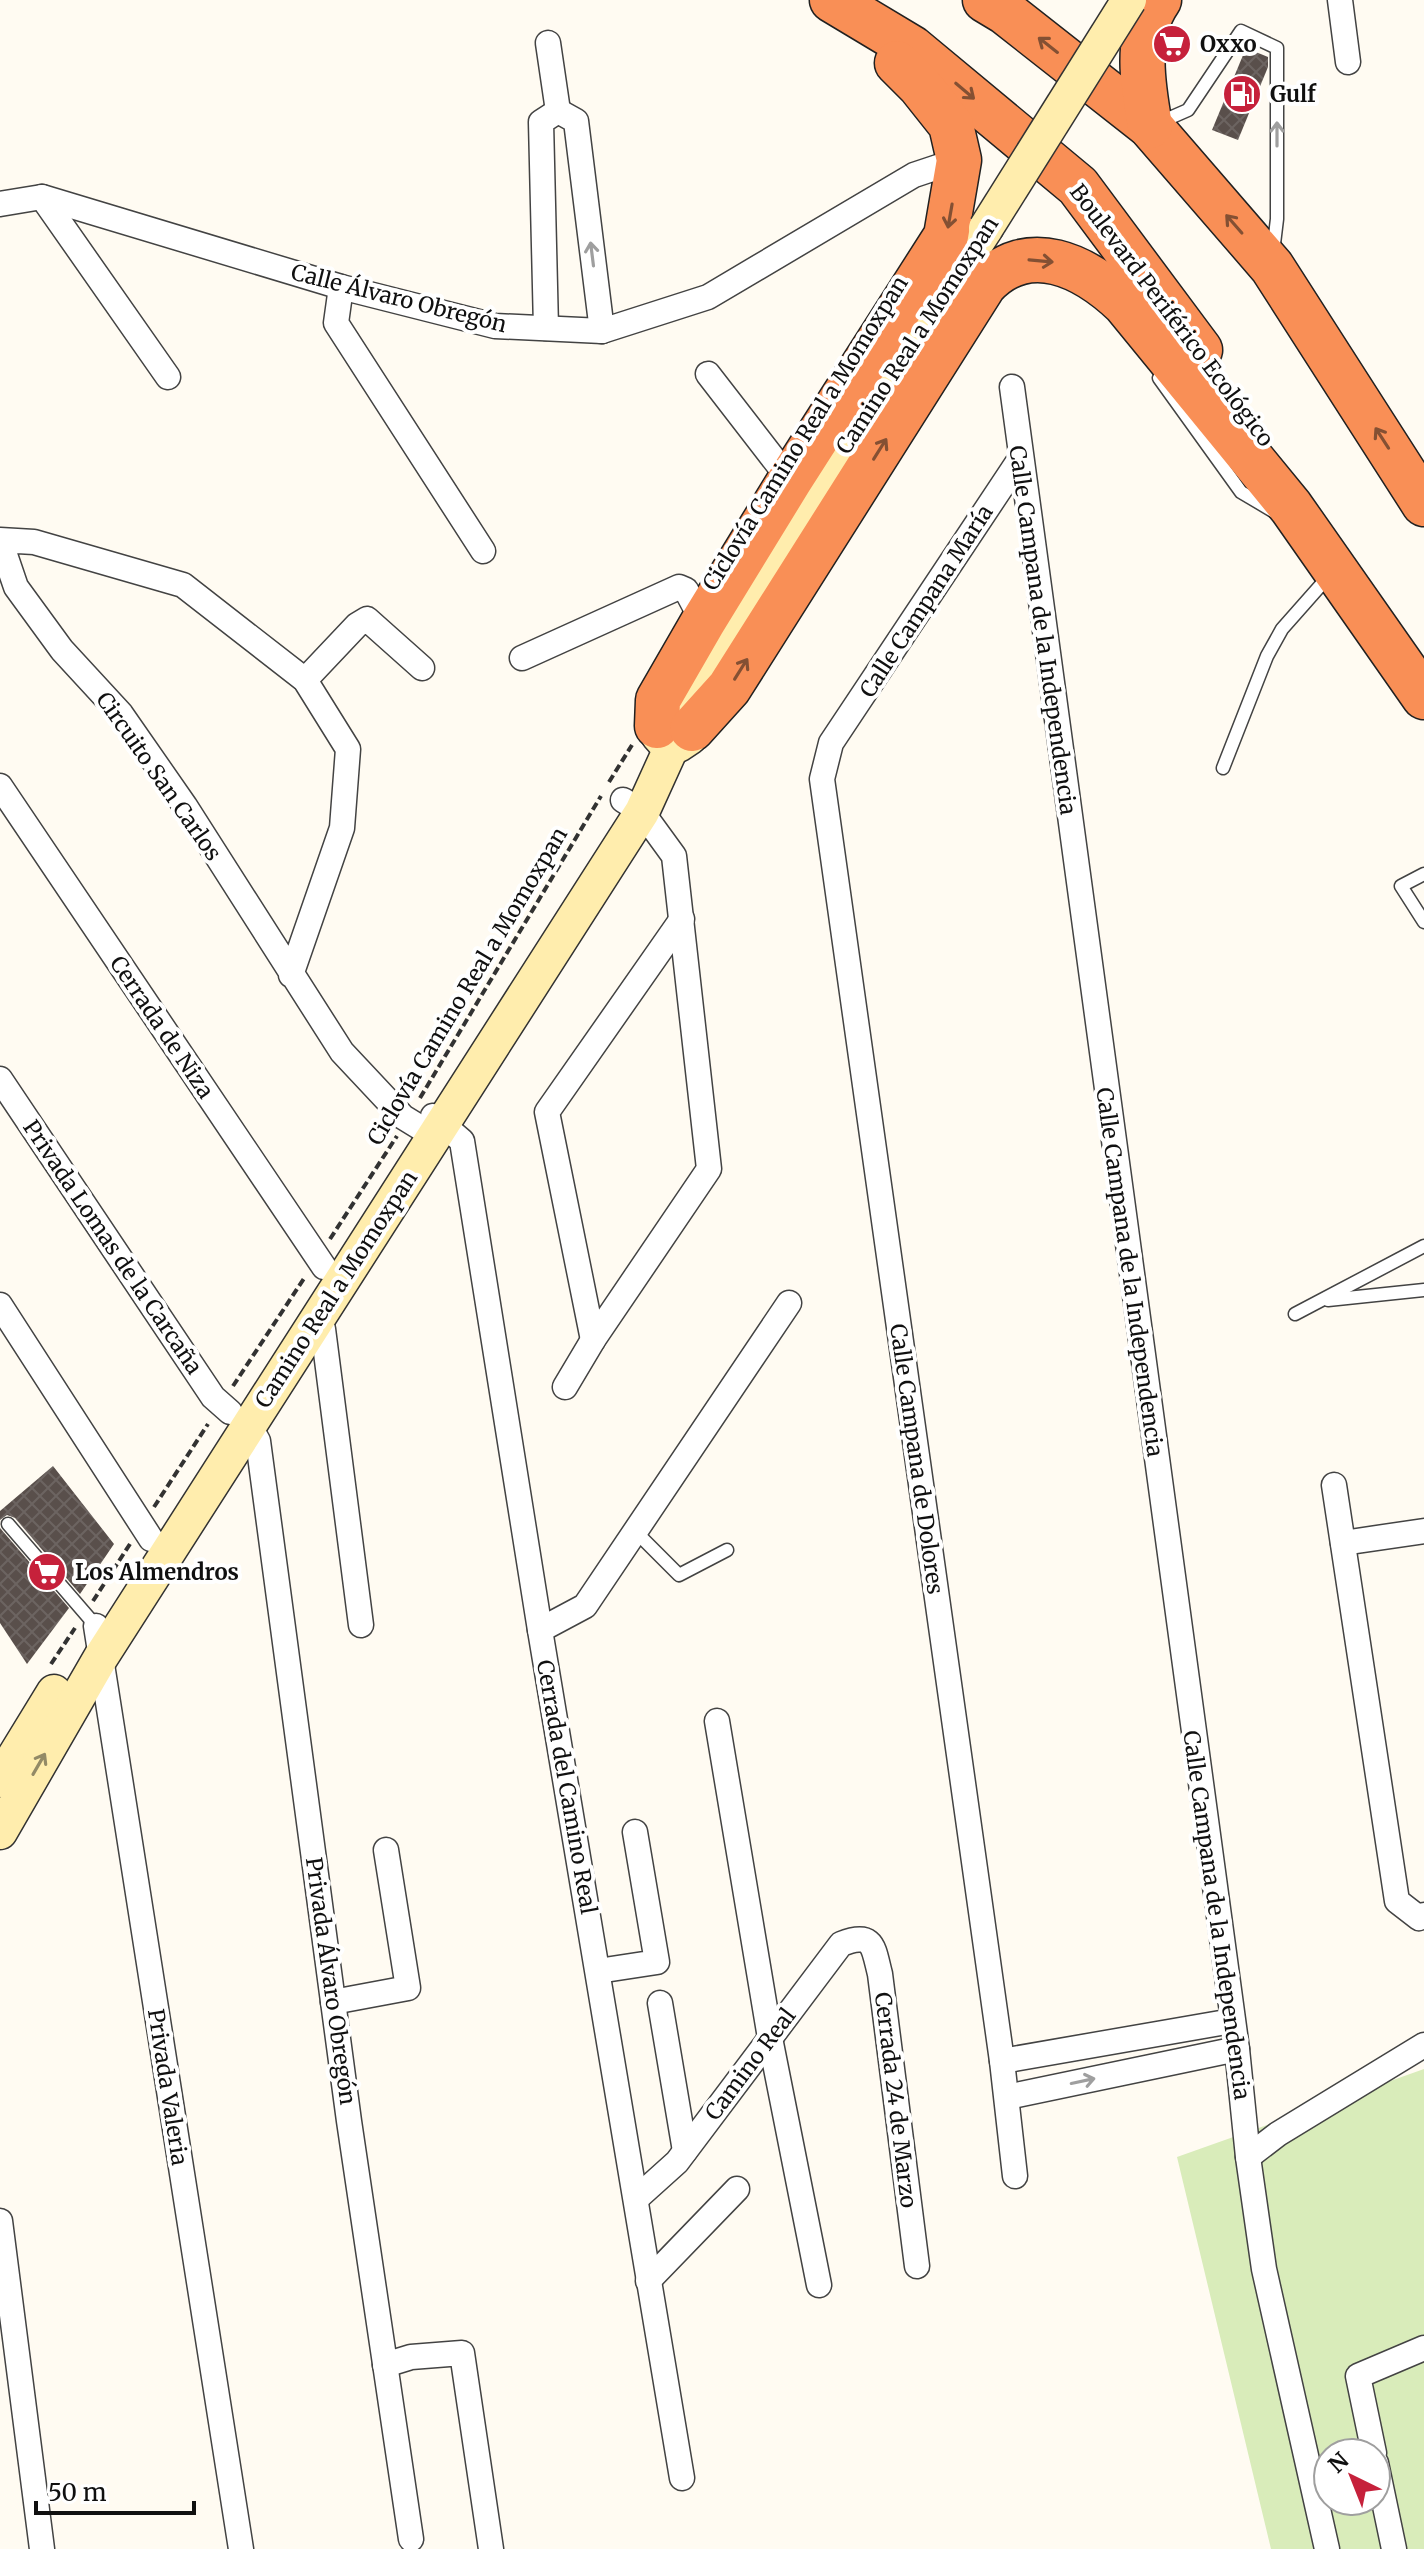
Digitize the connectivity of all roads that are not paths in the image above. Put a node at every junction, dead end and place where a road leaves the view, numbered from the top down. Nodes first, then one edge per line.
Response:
1 (821, 0) edge
2 (832, 0) edge
3 (985, 0) edge
4 (1129, 0) edge
5 (1159, 0) edge
6 (1340, 0) edge
7 (548, 43) dead end
8 (1348, 62) dead end
9 (558, 111) junction
10 (1150, 126) junction
11 (959, 160) junction
12 (42, 197) junction
13 (0, 204) edge
14 (1272, 267) junction
15 (341, 287) junction
16 (546, 328) junction
17 (602, 331) junction
18 (1150, 366) dead end
19 (708, 374) dead end
20 (168, 377) dead end
21 (1012, 387) dead end
22 (1020, 459) junction
23 (790, 480) junction
24 (1424, 504) edge
25 (483, 551) dead end
26 (1324, 552) junction
27 (698, 613) junction
28 (1424, 653) edge
29 (522, 658) dead end
30 (422, 668) dead end
31 (305, 680) junction
32 (1424, 697) edge
33 (663, 735) junction
34 (831, 743) joint
35 (1223, 768) dead end
36 (0, 786) edge
37 (641, 816) junction
38 (1424, 874) edge
39 (682, 919) junction
40 (1424, 922) edge
41 (291, 975) junction
42 (0, 1079) edge
43 (425, 1123) junction
44 (1424, 1246) edge
45 (321, 1263) junction
46 (1424, 1290) edge
47 (1319, 1301) junction
48 (789, 1303) dead end
49 (0, 1305) edge
50 (1295, 1314) dead end
51 (316, 1320) junction
52 (593, 1340) junction
53 (565, 1387) dead end
54 (233, 1414) junction
55 (1334, 1485) dead end
56 (8, 1524) dead end
57 (635, 1531) junction
58 (1424, 1531) edge
59 (146, 1532) junction
60 (1343, 1543) junction
61 (727, 1550) dead end
62 (361, 1625) dead end
63 (540, 1630) junction
64 (94, 1632) junction
65 (717, 1721) dead end
66 (0, 1780) edge
67 (0, 1832) edge
68 (635, 1832) dead end
69 (386, 1850) dead end
70 (1424, 1915) edge
71 (866, 1938) joint
72 (598, 1971) junction
73 (333, 2002) junction
74 (660, 2003) dead end
75 (1232, 2021) junction
76 (770, 2038) junction
77 (1424, 2045) edge
78 (1237, 2049) junction
79 (1002, 2061) junction
80 (1007, 2097) junction
81 (685, 2151) junction
82 (1248, 2157) junction
83 (1015, 2176) dead end
84 (737, 2189) dead end
85 (637, 2198) junction
86 (0, 2221) edge
87 (917, 2266) dead end
88 (648, 2281) junction
89 (819, 2285) dead end
90 (1424, 2348) edge
91 (385, 2365) junction
92 (1371, 2437) edge
93 (682, 2478) dead end
94 (1387, 2517) edge
95 (1390, 2517) edge
96 (411, 2539) dead end
97 (42, 2549) edge
98 (241, 2549) edge
99 (491, 2549) edge
100 (1327, 2549) edge
101 (1394, 2549) edge
102 (1406, 2549) edge

1 - 11 highway
2 -> 28 highway, Boulevard Periférico Ecológico
10 -> 3 highway
4 - 33 street, Camino Real a Momoxpan, bridge
5 - 10 highway
6 - 8 street
7 - 9 street
9 - 16 street
17 -> 9 street
14 -> 10 highway
14 -> 10 lane
11 - 17 street, Calle Álvaro Obregón
11 -> 23 highway
12 - 13 street, Calle Álvaro Obregón
12 - 15 street, Calle Álvaro Obregón
12 - 20 street
24 -> 14 highway
15 - 16 street, Calle Álvaro Obregón
15 - 25 street
16 - 17 street, Calle Álvaro Obregón
18 - 26 lane
19 - 23 street
21 - 22 street, Calle Campana de la Independencia
22 - 34 street, Calle Campana María
22 - 75 street, Calle Campana de la Independencia
23 - 27 highway
26 - 32 highway
33 -> 26 highway
26 - 35 lane
27 - 29 street
27 - 33 highway
30 - 31 street
31 - 41 street, Circuito San Carlos
31 - 41 street, Circuito San Carlos
33 - 37 street, Camino Real a Momoxpan
34 - 79 street, Calle Campana de Dolores
36 - 45 street, Cerrada de Niza
37 - 39 street
37 - 43 street, Camino Real a Momoxpan
38 - 40 lane
39 - 52 street
39 - 52 street
41 - 43 street, Circuito San Carlos
42 - 54 street, Privada Lomas de la Carcaña
43 - 45 street, Camino Real a Momoxpan
43 - 51 street, Camino Real a Momoxpan
43 - 63 street, Cerrada del Camino Real
44 - 47 lane
45 - 54 street, Camino Real a Momoxpan
46 - 47 lane
47 - 50 lane
48 - 57 street
49 - 59 street
51 - 54 street, Camino Real a Momoxpan
51 - 62 street
52 - 53 street
54 - 59 street, Camino Real a Momoxpan
54 - 64 street, Camino Real a Momoxpan
54 - 73 street, Privada Álvaro Obregón
55 - 60 street
56 - 64 lane
57 - 61 lane
57 - 63 street
58 - 60 street
59 - 64 street, Camino Real a Momoxpan
60 - 70 street
63 - 72 street, Cerrada del Camino Real
64 - 66 street, Camino Real a Momoxpan
67 -> 64 street, Camino Real a Momoxpan
64 - 98 street, Privada Valeria
65 - 76 street
68 - 72 street
69 - 73 street
71 - 76 street, Camino Real
71 - 87 street, Cerrada 24 de Marzo
72 - 85 street, Cerrada del Camino Real
73 - 91 street, Privada Álvaro Obregón
74 - 81 street
75 - 78 street, Calle Campana de la Independencia
75 - 79 street
76 - 81 street, Camino Real
76 - 89 street
77 - 82 street
80 -> 78 street
78 - 82 street, Calle Campana de la Independencia
79 - 80 street, Calle Campana de Dolores
80 - 83 street, Calle Campana de Dolores
81 - 85 street, Camino Real
82 - 100 street, Calle Campana de la Independencia
84 - 88 street
85 - 88 street, Cerrada del Camino Real
86 - 97 street
88 - 93 street, Cerrada del Camino Real
90 - 92 street
91 - 96 street, Privada Álvaro Obregón
91 - 99 street
94 - 101 street
95 - 102 street

